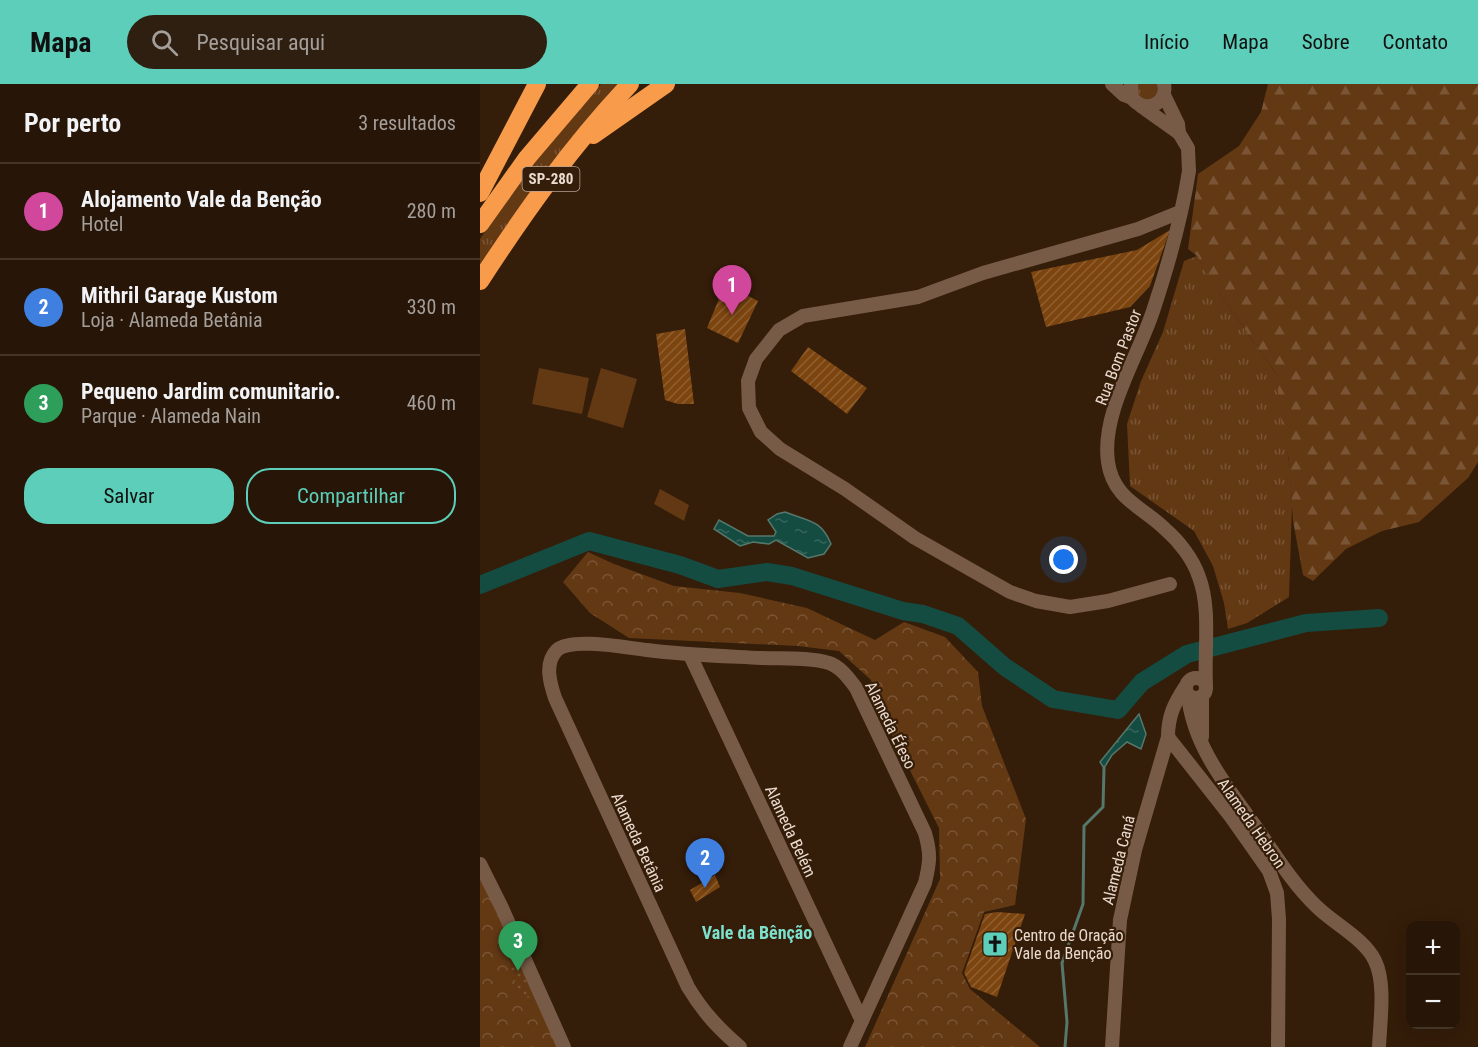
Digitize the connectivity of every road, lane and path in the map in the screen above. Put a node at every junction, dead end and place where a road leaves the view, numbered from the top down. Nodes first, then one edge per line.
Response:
1 (537, 84) edge
2 (590, 84) edge
3 (630, 84) edge
4 (666, 84) edge
5 (1112, 84) edge
6 (1165, 88) edge
7 (1134, 96) edge
8 (1179, 133) junction
9 (574, 148) junction
10 (480, 193) edge
11 (1180, 212) junction
12 (480, 224) edge
13 (480, 281) edge
14 (1170, 584) dead end
15 (572, 644) joint
16 (690, 655) junction
17 (1205, 657) junction
18 (1187, 687) junction
19 (1204, 690) junction
20 (1168, 737) junction
21 (1203, 745) junction
22 (480, 864) edge
23 (862, 1021) junction
24 (564, 1047) edge
25 (740, 1047) edge
26 (850, 1047) edge
27 (1112, 1047) edge
28 (1278, 1047) edge
29 (1380, 1047) edge

1 - 10 highway
2 - 12 highway, SP-280
3 - 9 highway, SP-280
4 - 9 highway
5 - 7 street
6 - 7 street
6 - 8 street, Rua Bom Pastor
7 - 8 street
8 - 11 street, Rua Bom Pastor
9 - 13 highway, SP-280
11 - 14 street
11 - 17 street, Rua Bom Pastor
15 - 16 street, Alameda Éfeso
15 - 25 street, Alameda Betânia
16 - 23 street, Alameda Belém
16 - 23 street, Alameda Éfeso
17 - 18 street
17 - 19 street
18 - 19 street
18 - 19 street
18 - 20 street, Alameda Caná
18 - 21 street
19 - 21 street
20 - 27 street, Alameda Caná
20 - 28 street, Alameda Hebron
21 - 29 street
22 - 24 street
23 - 26 street, Alameda Éfeso

